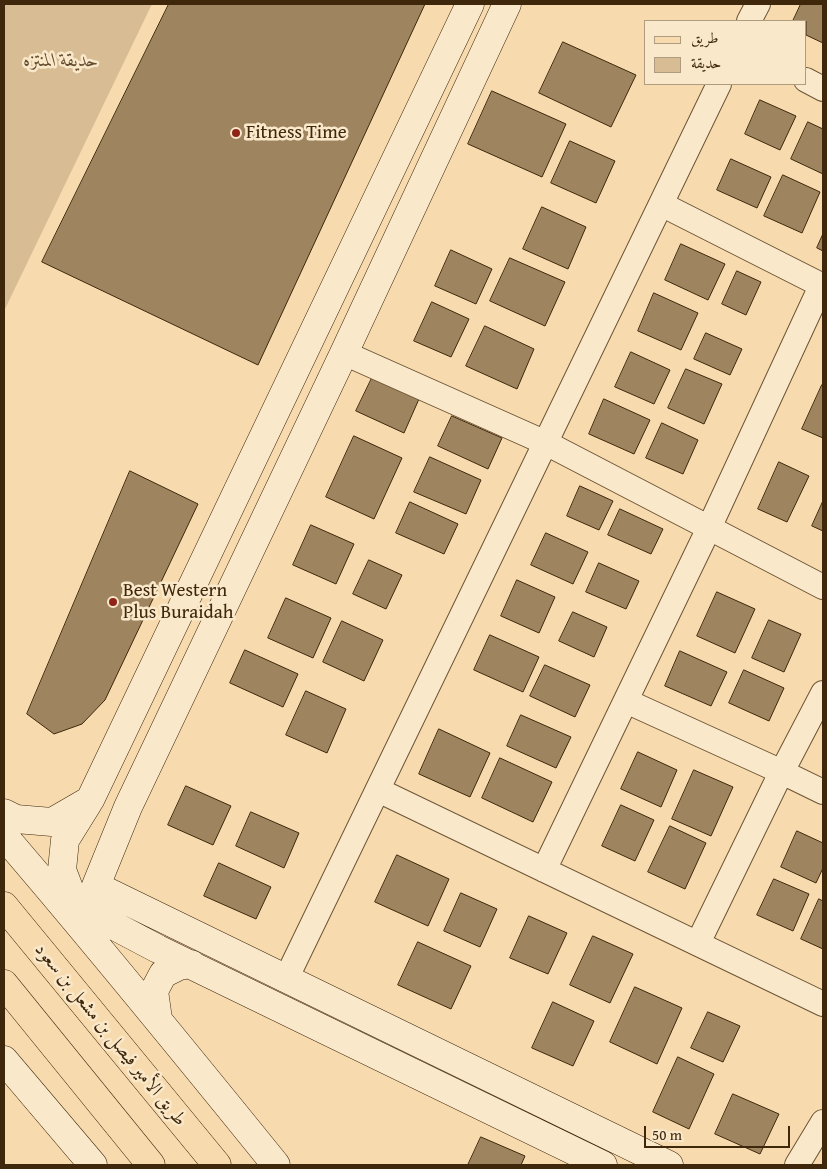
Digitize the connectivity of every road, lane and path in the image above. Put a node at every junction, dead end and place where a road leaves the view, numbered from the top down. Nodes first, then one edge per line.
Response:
1 (470, 4) edge
2 (507, 4) edge
3 (758, 4) edge
4 (750, 20) edge
5 (807, 80) edge
6 (719, 85) edge
7 (823, 88) edge
8 (661, 204) junction
9 (822, 286) edge
10 (344, 353) junction
11 (546, 443) junction
12 (709, 528) junction
13 (823, 587) edge
14 (823, 693) edge
15 (626, 701) junction
16 (782, 772) junction
17 (378, 790) junction
18 (823, 792) edge
19 (90, 800) junction
20 (4, 813) edge
21 (4, 836) edge
22 (544, 870) junction
23 (96, 886) junction
24 (4, 898) edge
25 (4, 906) edge
26 (83, 918) junction
27 (30, 937) junction
28 (698, 943) junction
29 (190, 964) junction
30 (286, 979) junction
31 (4, 984) edge
32 (823, 1004) edge
33 (158, 1019) junction
34 (4, 1060) edge
35 (823, 1122) edge
36 (93, 1165) edge
37 (151, 1165) edge
38 (217, 1165) edge
39 (276, 1165) edge
40 (603, 1165) edge
41 (669, 1165) edge
42 (798, 1165) edge

1 - 19 street
2 - 10 street
3 - 4 street
5 - 7 street
6 - 8 street
8 - 9 street
8 - 11 street
9 - 12 street
10 - 11 street
10 - 23 street
11 - 12 street
11 - 17 street
12 - 13 street
12 - 15 street
14 - 16 street
15 - 16 street
15 - 22 street
16 - 18 street
16 - 28 street
17 - 22 street
17 - 30 street
19 - 20 street
19 - 26 street
21 - 26 street
22 - 28 street
23 - 26 street
23 - 30 street
24 - 27 main road
25 - 27 main road, طريق الأمير فيصل بن مشعل بن سعود
26 - 29 street
26 - 33 street
27 - 38 main road, طريق الأمير فيصل بن مشعل بن سعود
28 - 32 street
29 - 33 street
29 - 40 street
30 - 41 street
31 - 37 main road
33 - 39 street
34 - 36 street
35 - 42 street

